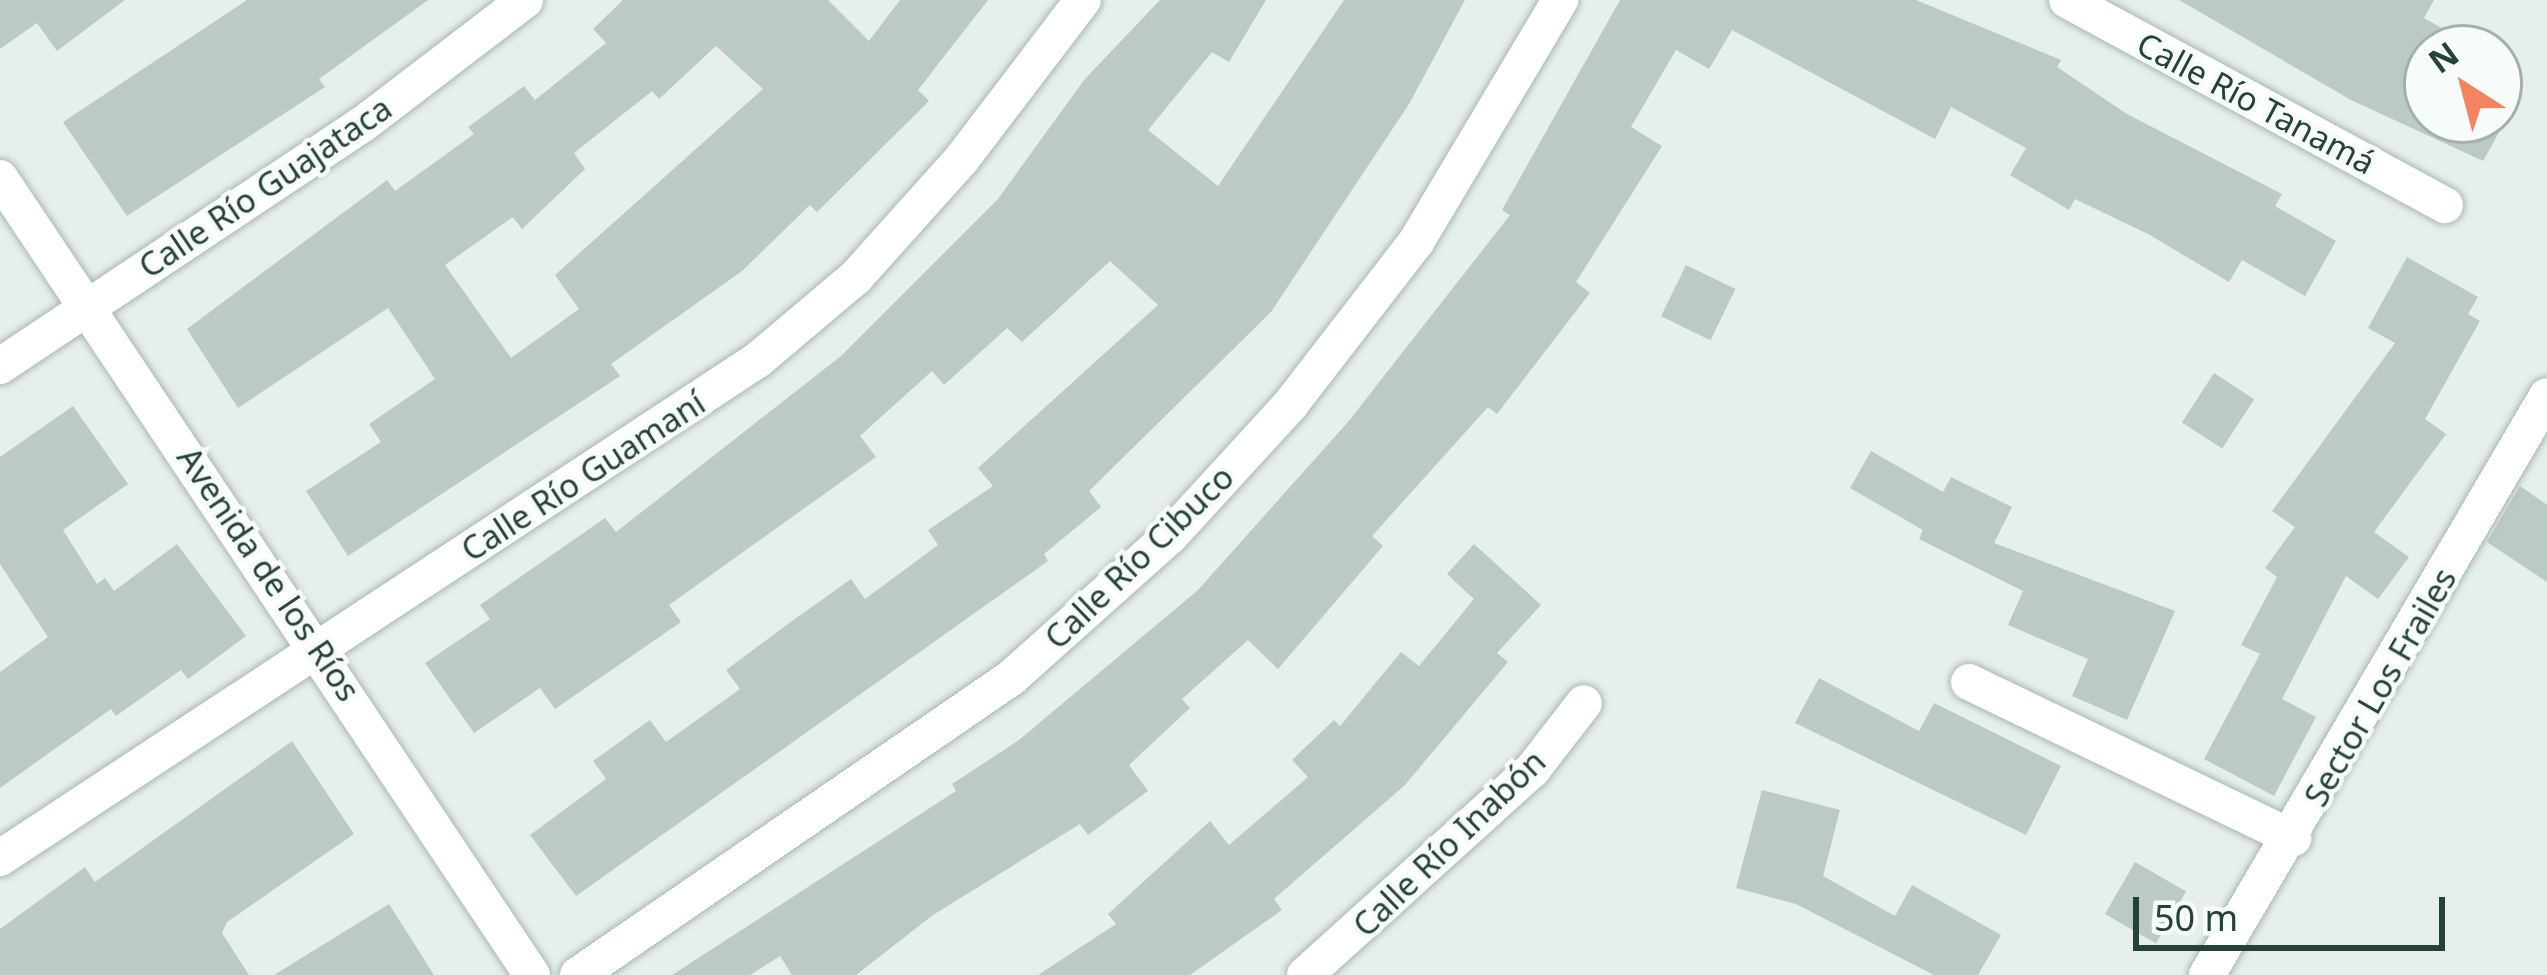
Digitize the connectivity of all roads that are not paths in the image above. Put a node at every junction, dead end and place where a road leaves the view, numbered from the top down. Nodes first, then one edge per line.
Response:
1 (525, 0) edge
2 (1083, 0) edge
3 (1560, 0) edge
4 (2067, 0) edge
5 (0, 178) edge
6 (2445, 205) dead end
7 (89, 304) junction
8 (0, 366) edge
9 (2547, 395) edge
10 (317, 646) junction
11 (1969, 682) dead end
12 (1584, 703) dead end
13 (2293, 838) junction
14 (0, 858) edge
15 (532, 975) edge
16 (578, 975) edge
17 (1305, 975) edge
18 (2207, 975) edge

1 - 7 street, Calle Río Guajataca
2 - 10 street, Calle Río Guamaní
3 - 16 street, Calle Río Cibuco
4 - 6 street, Calle Río Tanamá
5 - 7 street, Avenida de los Ríos
7 - 8 street, Calle Río Guajataca
7 - 10 street, Avenida de los Ríos
9 - 13 street, Sector Los Frailes
10 - 14 street, Calle Río Guamaní
10 - 15 street, Avenida de los Ríos
11 - 13 street
12 - 17 street, Calle Río Inabón
13 - 18 street, Sector Los Frailes

